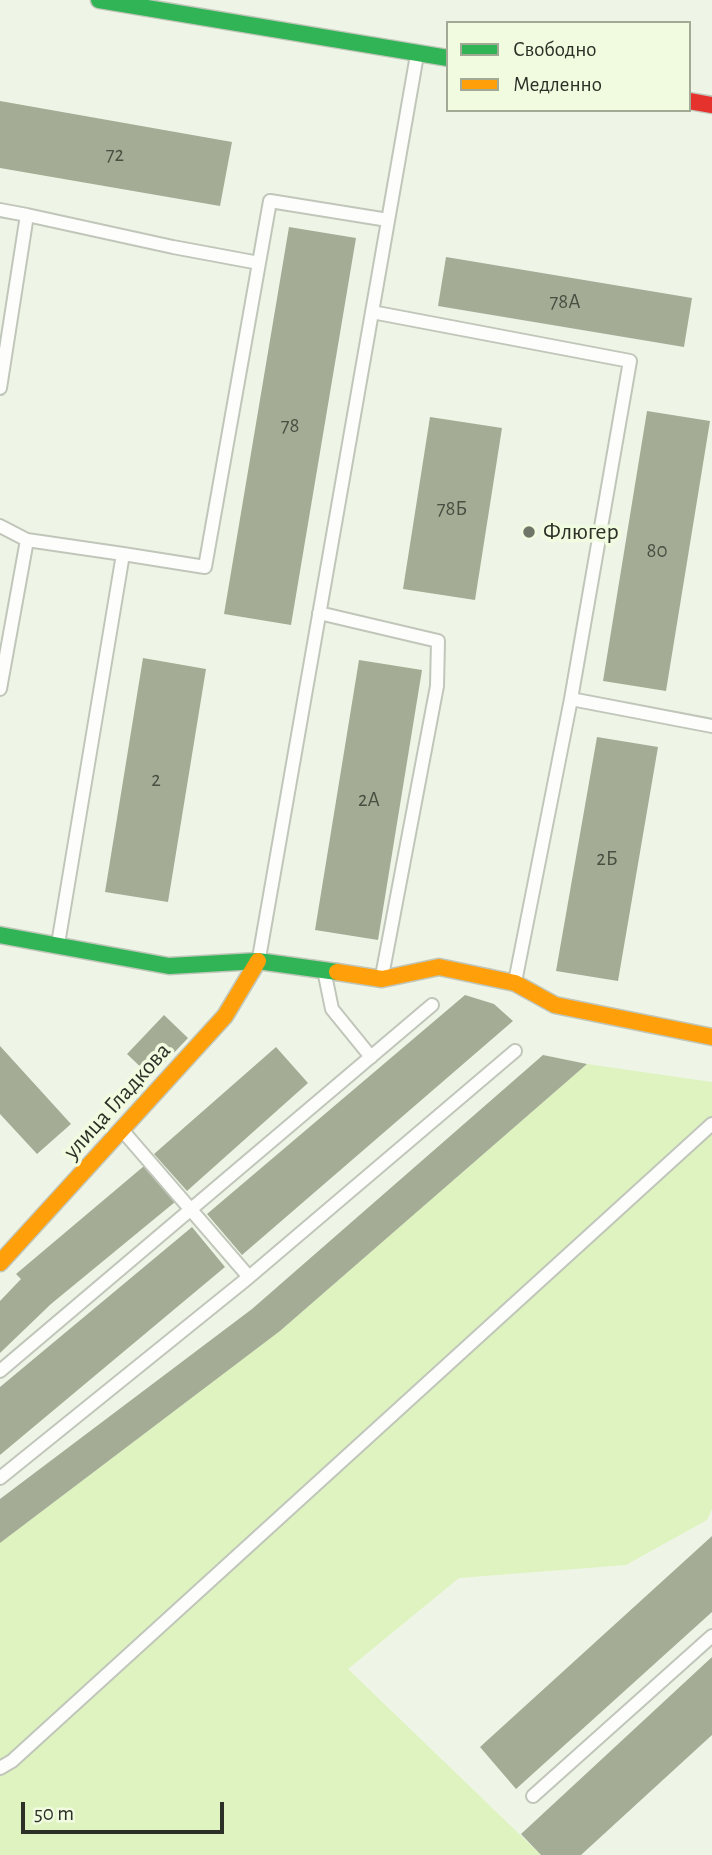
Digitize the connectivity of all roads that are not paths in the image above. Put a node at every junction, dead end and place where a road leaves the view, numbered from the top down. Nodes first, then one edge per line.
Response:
1 (99, 0) edge
2 (418, 52) junction
3 (446, 58) edge
4 (691, 101) edge
5 (712, 105) edge
6 (0, 210) edge
7 (27, 215) junction
8 (388, 220) junction
9 (259, 263) junction
10 (372, 312) junction
11 (0, 388) edge
12 (0, 526) edge
13 (27, 540) junction
14 (123, 554) junction
15 (319, 614) junction
16 (0, 689) edge
17 (571, 699) junction
18 (712, 726) edge
19 (0, 935) edge
20 (58, 945) junction
21 (258, 961) junction
22 (324, 971) junction
23 (382, 979) junction
24 (515, 983) junction
25 (432, 1005) dead end
26 (712, 1037) edge
27 (515, 1051) dead end
28 (372, 1057) junction
29 (712, 1124) edge
30 (122, 1130) junction
31 (192, 1209) junction
32 (0, 1263) edge
33 (249, 1277) junction
34 (0, 1371) edge
35 (0, 1478) edge
36 (712, 1636) edge
37 (0, 1768) edge
38 (533, 1796) dead end

1 - 2 street
2 - 3 street
2 - 8 lane
4 - 5 street
6 - 7 lane
7 - 9 lane
7 - 11 lane
8 - 9 lane
8 - 10 lane
9 - 14 lane
10 - 15 lane
10 - 17 lane
12 - 13 lane
13 - 14 lane
13 - 16 lane
14 - 20 lane
15 - 21 lane
15 - 23 lane
17 - 18 lane
17 - 24 lane
19 - 20 street
20 - 21 street
21 - 22 street
21 - 30 street, улица Гладкова
22 - 23 street
22 - 28 lane
23 - 24 street
24 - 26 street
25 - 28 lane
27 - 33 lane
28 - 31 lane
29 - 37 lane
30 - 31 lane
30 - 32 street, улица Гладкова
31 - 33 lane
31 - 34 lane
33 - 35 lane
36 - 38 lane

